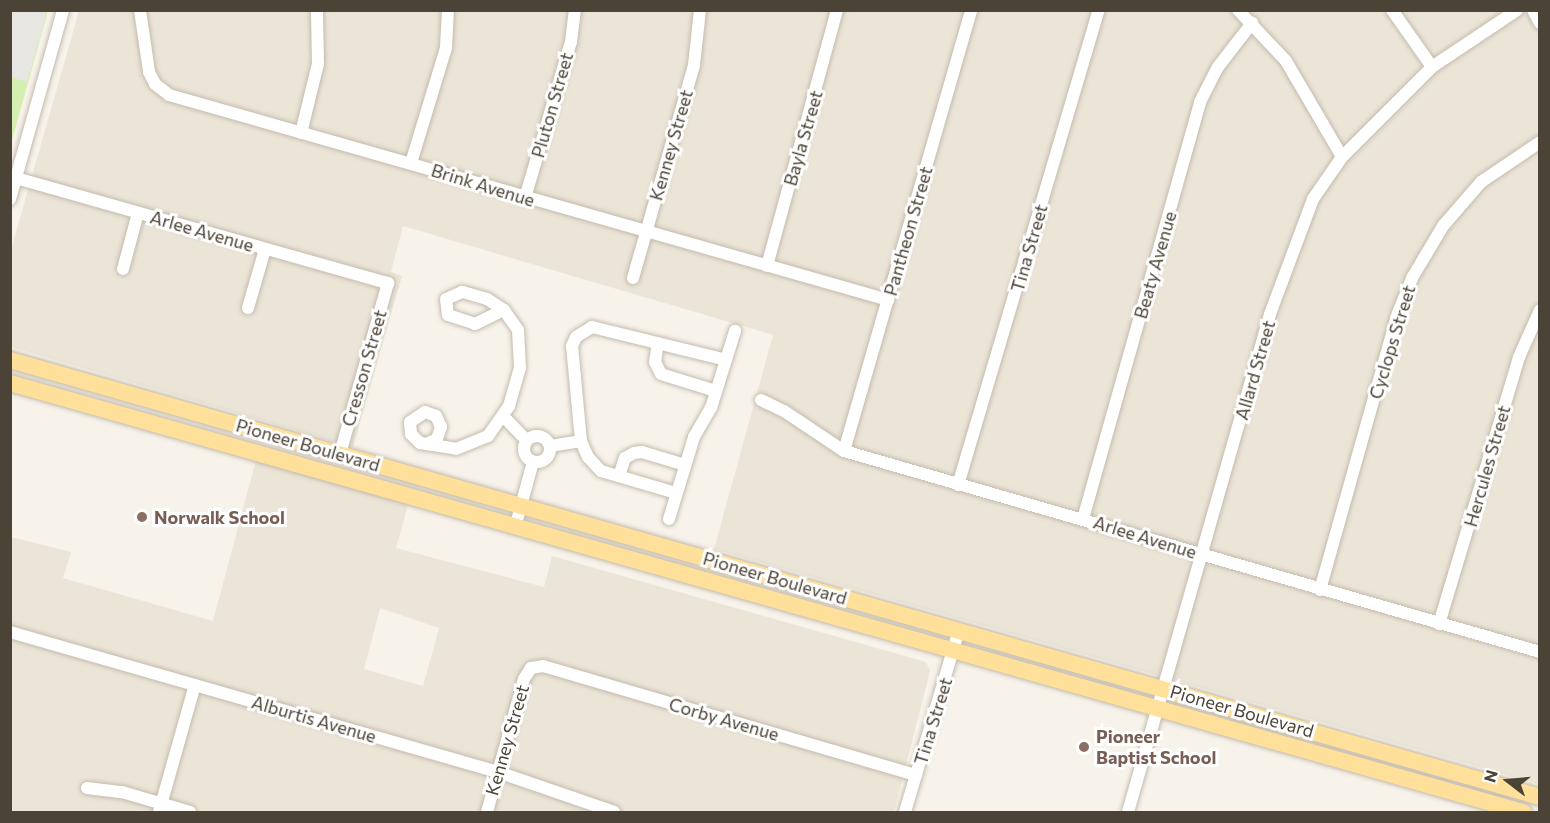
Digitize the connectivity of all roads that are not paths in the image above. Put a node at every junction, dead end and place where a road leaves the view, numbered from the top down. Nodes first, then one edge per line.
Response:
1 (63, 10) edge
2 (140, 10) edge
3 (317, 10) edge
4 (448, 10) edge
5 (574, 10) edge
6 (700, 10) edge
7 (837, 10) edge
8 (971, 10) edge
9 (1099, 10) edge
10 (1238, 10) edge
11 (1392, 10) edge
12 (1517, 10) edge
13 (1533, 10) edge
14 (1539, 23) edge
15 (1252, 24) junction
16 (1432, 67) junction
17 (301, 133) junction
18 (1539, 141) edge
19 (1342, 157) junction
20 (411, 163) junction
21 (16, 178) junction
22 (525, 198) junction
23 (10, 199) edge
24 (138, 213) junction
25 (646, 233) junction
26 (265, 249) junction
27 (767, 266) junction
28 (123, 269) dead end
29 (633, 278) dead end
30 (388, 283) joint
31 (888, 300) junction
32 (248, 308) dead end
33 (504, 310) dead end
34 (1539, 310) edge
35 (735, 331) dead end
36 (658, 343) junction
37 (10, 360) edge
38 (726, 360) junction
39 (10, 383) edge
40 (716, 391) junction
41 (761, 400) dead end
42 (504, 417) junction
43 (526, 440) junction
44 (581, 441) junction
45 (426, 444) dead end
46 (550, 446) junction
47 (844, 451) junction
48 (340, 454) junction
49 (532, 462) junction
50 (685, 465) junction
51 (619, 476) junction
52 (958, 485) junction
53 (676, 493) junction
54 (520, 507) junction
55 (669, 519) dead end
56 (1083, 519) junction
57 (516, 524) junction
58 (1202, 555) junction
59 (1320, 590) junction
60 (1439, 624) junction
61 (959, 630) junction
62 (11, 635) edge
63 (954, 650) junction
64 (1539, 652) edge
65 (531, 668) joint
66 (195, 686) junction
67 (1163, 689) junction
68 (1156, 708) junction
69 (498, 772) junction
70 (916, 775) junction
71 (87, 788) dead end
72 (1539, 797) edge
73 (160, 809) edge
74 (190, 813) edge
75 (487, 813) edge
76 (614, 813) edge
77 (905, 813) edge
78 (1128, 813) edge
79 (1523, 813) edge

1 - 21 street
2 - 17 street, Brink Avenue
3 - 17 street
4 - 20 street
5 - 22 street, Pluton Street
6 - 25 street, Kenney Street
7 - 27 street, Bayla Street
8 - 31 street, Pantheon Street
9 - 52 street, Tina Street
10 - 15 street
11 - 16 street
12 - 16 street, Allard Street
13 - 14 street
15 - 19 street
15 - 56 street, Beaty Avenue
16 - 19 street, Allard Street
17 - 20 street, Brink Avenue
18 - 59 street, Cyclops Street
19 - 58 street, Allard Street
20 - 22 street, Brink Avenue
21 - 23 street
21 - 24 street, Arlee Avenue
22 - 25 street, Brink Avenue
24 - 26 street, Arlee Avenue
24 - 28 street
25 - 27 street, Brink Avenue
25 - 29 street, Kenney Street
26 - 30 street, Arlee Avenue
26 - 32 street
27 - 31 street, Brink Avenue
30 - 48 street, Cresson Street
31 - 47 street, Pantheon Street
33 - 42 street
34 - 60 street, Hercules Street
35 - 38 street
36 - 38 street
36 - 40 street
36 - 44 street
37 - 48 main road, Pioneer Boulevard
38 - 40 street
39 - 57 main road, Pioneer Boulevard
40 - 50 street
41 - 47 street, Arlee Avenue
42 - 43 street
42 - 45 street
43 - 46 street
43 - 49 street
44 - 46 street
44 - 51 street
46 - 49 street
47 - 52 street, Arlee Avenue
48 - 54 main road, Pioneer Boulevard
49 - 54 street
50 - 51 street
50 - 53 street
51 - 53 street
52 - 56 street, Arlee Avenue
53 - 55 street
54 - 57 street
54 - 61 main road, Pioneer Boulevard
56 - 58 street, Arlee Avenue
57 - 63 main road, Pioneer Boulevard
58 - 59 street, Arlee Avenue
58 - 67 street, Allard Street
59 - 60 street, Arlee Avenue
60 - 64 street, Arlee Avenue
61 - 63 street, Tina Street
61 - 67 main road, Pioneer Boulevard
62 - 66 street, Alburtis Avenue
63 - 68 main road, Pioneer Boulevard
63 - 70 street, Tina Street
65 - 69 street, Kenney Street
65 - 70 street, Corby Avenue
66 - 69 street, Alburtis Avenue
66 - 73 street
67 - 68 street, Allard Street
67 - 72 main road, Pioneer Boulevard
68 - 78 street, Allard Street
68 - 79 main road, Pioneer Boulevard
69 - 75 street, Kenney Street
69 - 76 street, Alburtis Avenue
70 - 77 street, Tina Street
71 - 73 street
73 - 74 street

